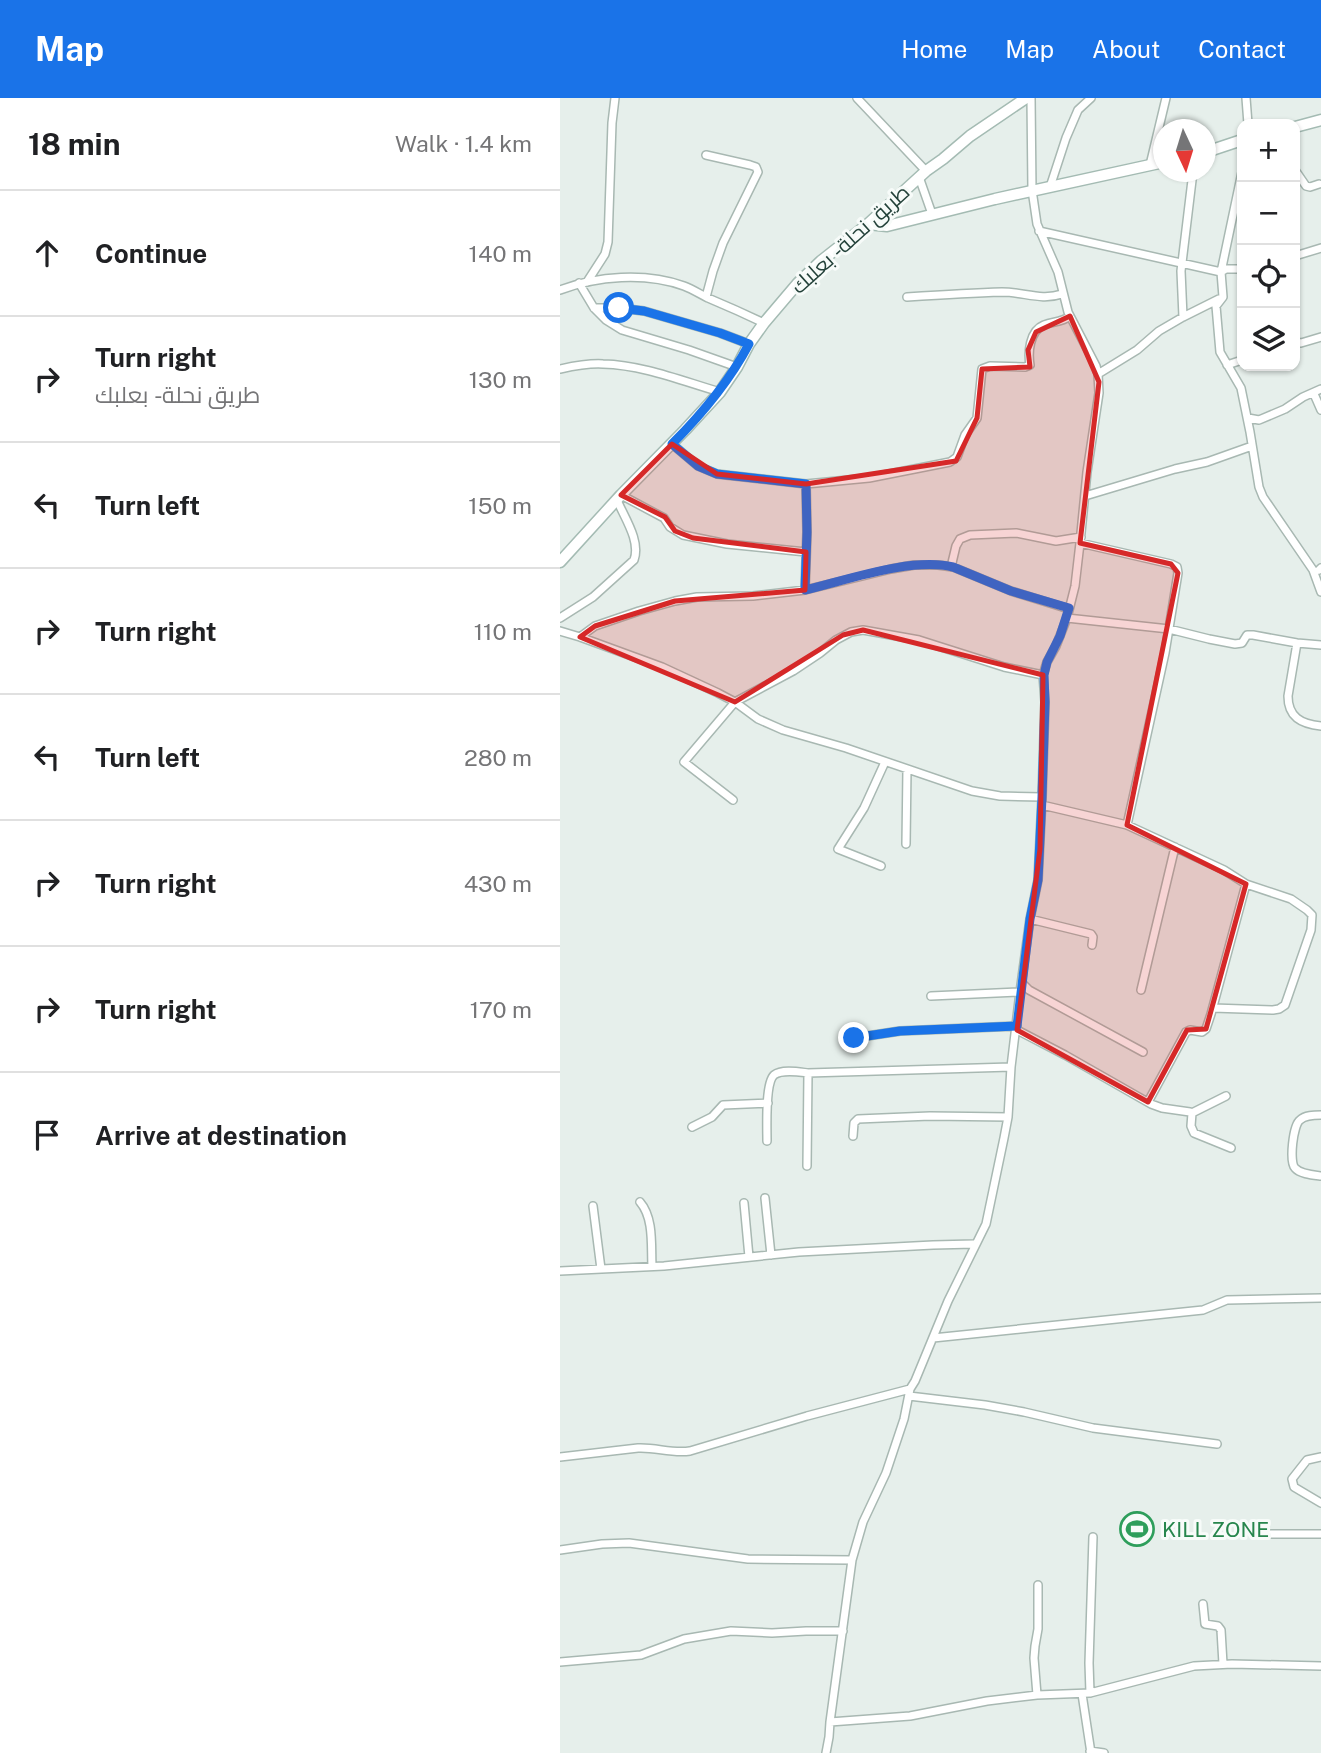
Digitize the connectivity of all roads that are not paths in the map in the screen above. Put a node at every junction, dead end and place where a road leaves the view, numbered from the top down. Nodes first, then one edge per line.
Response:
1 (615, 98) edge
2 (1026, 98) edge
3 (1031, 98) edge
4 (1091, 98) edge
5 (1166, 98) edge
6 (1246, 98) edge
7 (858, 99) edge
8 (1248, 119) edge
9 (1321, 120) edge
10 (1300, 126) edge
11 (1237, 142) edge
12 (1216, 149) edge
13 (706, 155) dead end
14 (1153, 164) edge
15 (1150, 165) junction
16 (923, 174) junction
17 (1300, 177) edge
18 (1192, 182) edge
19 (1240, 182) edge
20 (1320, 186) edge
21 (1050, 187) junction
22 (1032, 190) junction
23 (932, 214) junction
24 (868, 224) junction
25 (1039, 231) junction
26 (1321, 248) edge
27 (1300, 254) edge
28 (1182, 264) junction
29 (1237, 269) edge
30 (1221, 272) junction
31 (583, 282) junction
32 (560, 290) edge
33 (1062, 294) junction
34 (706, 297) junction
35 (906, 297) dead end
36 (1223, 297) junction
37 (594, 308) junction
38 (1070, 316) junction
39 (1183, 317) junction
40 (764, 323) junction
41 (1321, 337) edge
42 (1300, 343) edge
43 (749, 344) junction
44 (1237, 362) edge
45 (1227, 365) junction
46 (737, 367) junction
47 (560, 369) edge
48 (1098, 374) junction
49 (1317, 391) edge
50 (720, 392) junction
51 (1321, 410) edge
52 (1248, 418) junction
53 (672, 444) junction
54 (1252, 446) junction
55 (806, 484) junction
56 (1085, 496) junction
57 (619, 497) junction
58 (1081, 540) junction
59 (806, 552) junction
60 (560, 562) edge
61 (951, 567) junction
62 (1319, 570) edge
63 (805, 590) junction
64 (1321, 592) edge
65 (1069, 608) junction
66 (560, 618) edge
67 (1067, 618) junction
68 (1169, 629) junction
69 (560, 631) edge
70 (580, 637) junction
71 (1297, 643) junction
72 (1321, 645) edge
73 (1044, 675) junction
74 (735, 702) junction
75 (1321, 726) edge
76 (885, 762) junction
77 (907, 769) junction
78 (733, 800) dead end
79 (1042, 801) junction
80 (1127, 825) junction
81 (906, 844) dead end
82 (1175, 847) junction
83 (881, 866) dead end
84 (1246, 884) junction
85 (1030, 919) junction
86 (1092, 945) dead end
87 (1022, 982) junction
88 (1140, 989) dead end
89 (1020, 992) junction
90 (932, 996) dead end
91 (1213, 1008) junction
92 (1017, 1028) junction
93 (854, 1038) dead end
94 (1143, 1052) dead end
95 (1011, 1067) junction
96 (808, 1073) junction
97 (1226, 1096) dead end
98 (1148, 1102) junction
99 (768, 1103) junction
100 (1192, 1113) junction
101 (1321, 1115) edge
102 (1008, 1117) junction
103 (692, 1127) dead end
104 (853, 1136) dead end
105 (767, 1142) dead end
106 (1231, 1148) dead end
107 (807, 1166) dead end
108 (1321, 1176) edge
109 (765, 1198) dead end
110 (640, 1202) dead end
111 (744, 1203) dead end
112 (593, 1206) dead end
113 (974, 1244) junction
114 (771, 1255) junction
115 (749, 1257) junction
116 (652, 1266) junction
117 (601, 1269) junction
118 (560, 1271) edge
119 (1321, 1298) edge
120 (933, 1338) junction
121 (909, 1393) junction
122 (1217, 1444) dead end
123 (560, 1457) edge
124 (1321, 1457) edge
125 (1321, 1503) edge
126 (1254, 1534) dead end
127 (1321, 1534) edge
128 (1093, 1537) dead end
129 (560, 1550) edge
130 (852, 1560) junction
131 (1038, 1585) dead end
132 (1203, 1604) dead end
133 (843, 1631) junction
134 (560, 1662) edge
135 (1223, 1664) junction
136 (1321, 1666) edge
137 (1086, 1693) junction
138 (1037, 1695) junction
139 (830, 1722) junction
140 (1090, 1752) edge
141 (826, 1753) edge
142 (1104, 1753) edge

1 - 31 street
2 - 16 street, طريق نحلة - بعلبك
3 - 22 street
4 - 21 street
5 - 15 street
6 - 8 street
7 - 16 street
9 - 10 street
11 - 12 street
13 - 34 street
14 - 15 street
15 - 21 street
16 - 23 street
16 - 24 street, طريق نحلة - بعلبك
17 - 20 street
18 - 28 street
19 - 30 street
21 - 22 street
22 - 23 street
22 - 25 street
23 - 24 street
24 - 40 street, طريق نحلة - بعلبك
25 - 28 street
25 - 33 street
26 - 27 street
28 - 30 street
28 - 39 street
29 - 30 street
30 - 36 street
31 - 32 street
31 - 34 street
31 - 37 street
33 - 35 street
33 - 38 street
34 - 40 street
36 - 39 street
36 - 45 street
37 - 43 street
37 - 46 street
38 - 48 street
38 - 55 street
39 - 48 street
40 - 43 street, طريق نحلة - بعلبك
41 - 42 street
43 - 46 street, طريق نحلة - بعلبك
44 - 45 street
45 - 52 street
46 - 50 street, طريق نحلة - بعلبك
47 - 50 street
48 - 56 street
49 - 51 street
49 - 52 street
50 - 53 street, طريق نحلة - بعلبك
52 - 54 street
53 - 55 street
53 - 57 street, طريق نحلة - بعلبك
54 - 56 street
54 - 62 street
55 - 59 street
56 - 58 street
57 - 59 street
57 - 60 street, طريق نحلة - بعلبك
57 - 66 street
58 - 61 street
58 - 65 street
58 - 68 street
59 - 63 street
61 - 63 street
61 - 65 street
62 - 64 street
63 - 70 street
65 - 67 street
67 - 68 street
67 - 73 street
68 - 71 street
68 - 80 street
69 - 70 street
70 - 74 street
71 - 72 street
71 - 75 street
73 - 74 street
73 - 79 street
74 - 76 street
74 - 78 street
76 - 77 street
76 - 83 street
77 - 79 street
77 - 81 street
79 - 80 street
79 - 85 street
80 - 82 street
82 - 84 street
82 - 88 street
84 - 91 street
84 - 91 street
85 - 86 street
85 - 87 street
87 - 89 street
87 - 94 street
89 - 90 street
89 - 92 street
91 - 98 street
92 - 93 street
92 - 95 street
92 - 98 street
95 - 96 street
95 - 102 street
96 - 99 street
96 - 107 street
97 - 100 street
98 - 100 street
99 - 103 street
99 - 105 street
100 - 106 street
101 - 108 street
102 - 104 street
102 - 113 street
109 - 114 street
110 - 116 street
111 - 115 street
112 - 117 street
113 - 114 street
113 - 120 street
114 - 115 street
115 - 116 street
116 - 117 street
117 - 118 street
119 - 120 street
120 - 121 street
121 - 122 street
121 - 123 street
121 - 130 street
124 - 125 street
126 - 127 street
128 - 137 street
129 - 130 street
130 - 133 street
131 - 138 street
132 - 135 street
133 - 134 street
133 - 139 street
135 - 136 street
135 - 137 street
137 - 138 street
137 - 140 street
138 - 139 street
139 - 141 street
140 - 142 street

